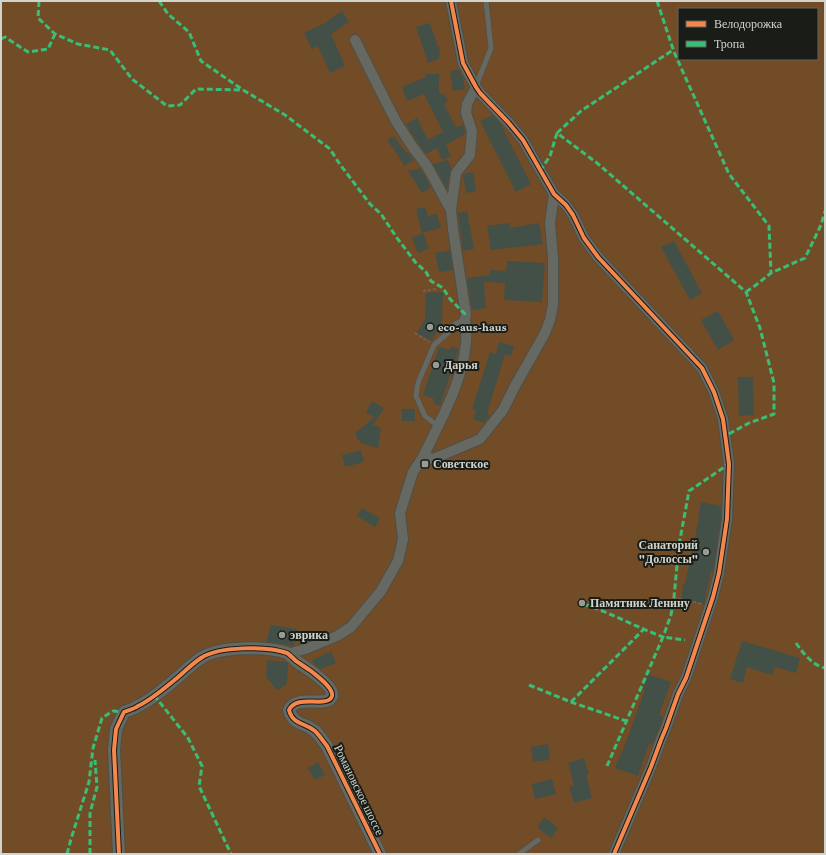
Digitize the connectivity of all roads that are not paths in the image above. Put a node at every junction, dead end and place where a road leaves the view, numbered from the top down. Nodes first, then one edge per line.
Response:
1 (451, 1) edge
2 (486, 1) edge
3 (355, 40) dead end
4 (476, 87) junction
5 (554, 194) junction
6 (451, 210) junction
7 (465, 319) junction
8 (438, 426) junction
9 (423, 457) junction
10 (288, 654) junction
11 (538, 840) dead end
12 (119, 854) edge
13 (380, 854) edge
14 (519, 854) edge
15 (614, 854) edge

1 - 4 street
2 - 4 lane
3 - 6 street
4 - 5 street
4 - 6 street
5 - 9 street
5 - 15 street
6 - 7 street
7 - 8 street
7 - 8 lane
8 - 9 street
9 - 10 street
10 - 12 street, Романовское шоссе
10 - 13 street, Романовское шоссе
11 - 14 lane

